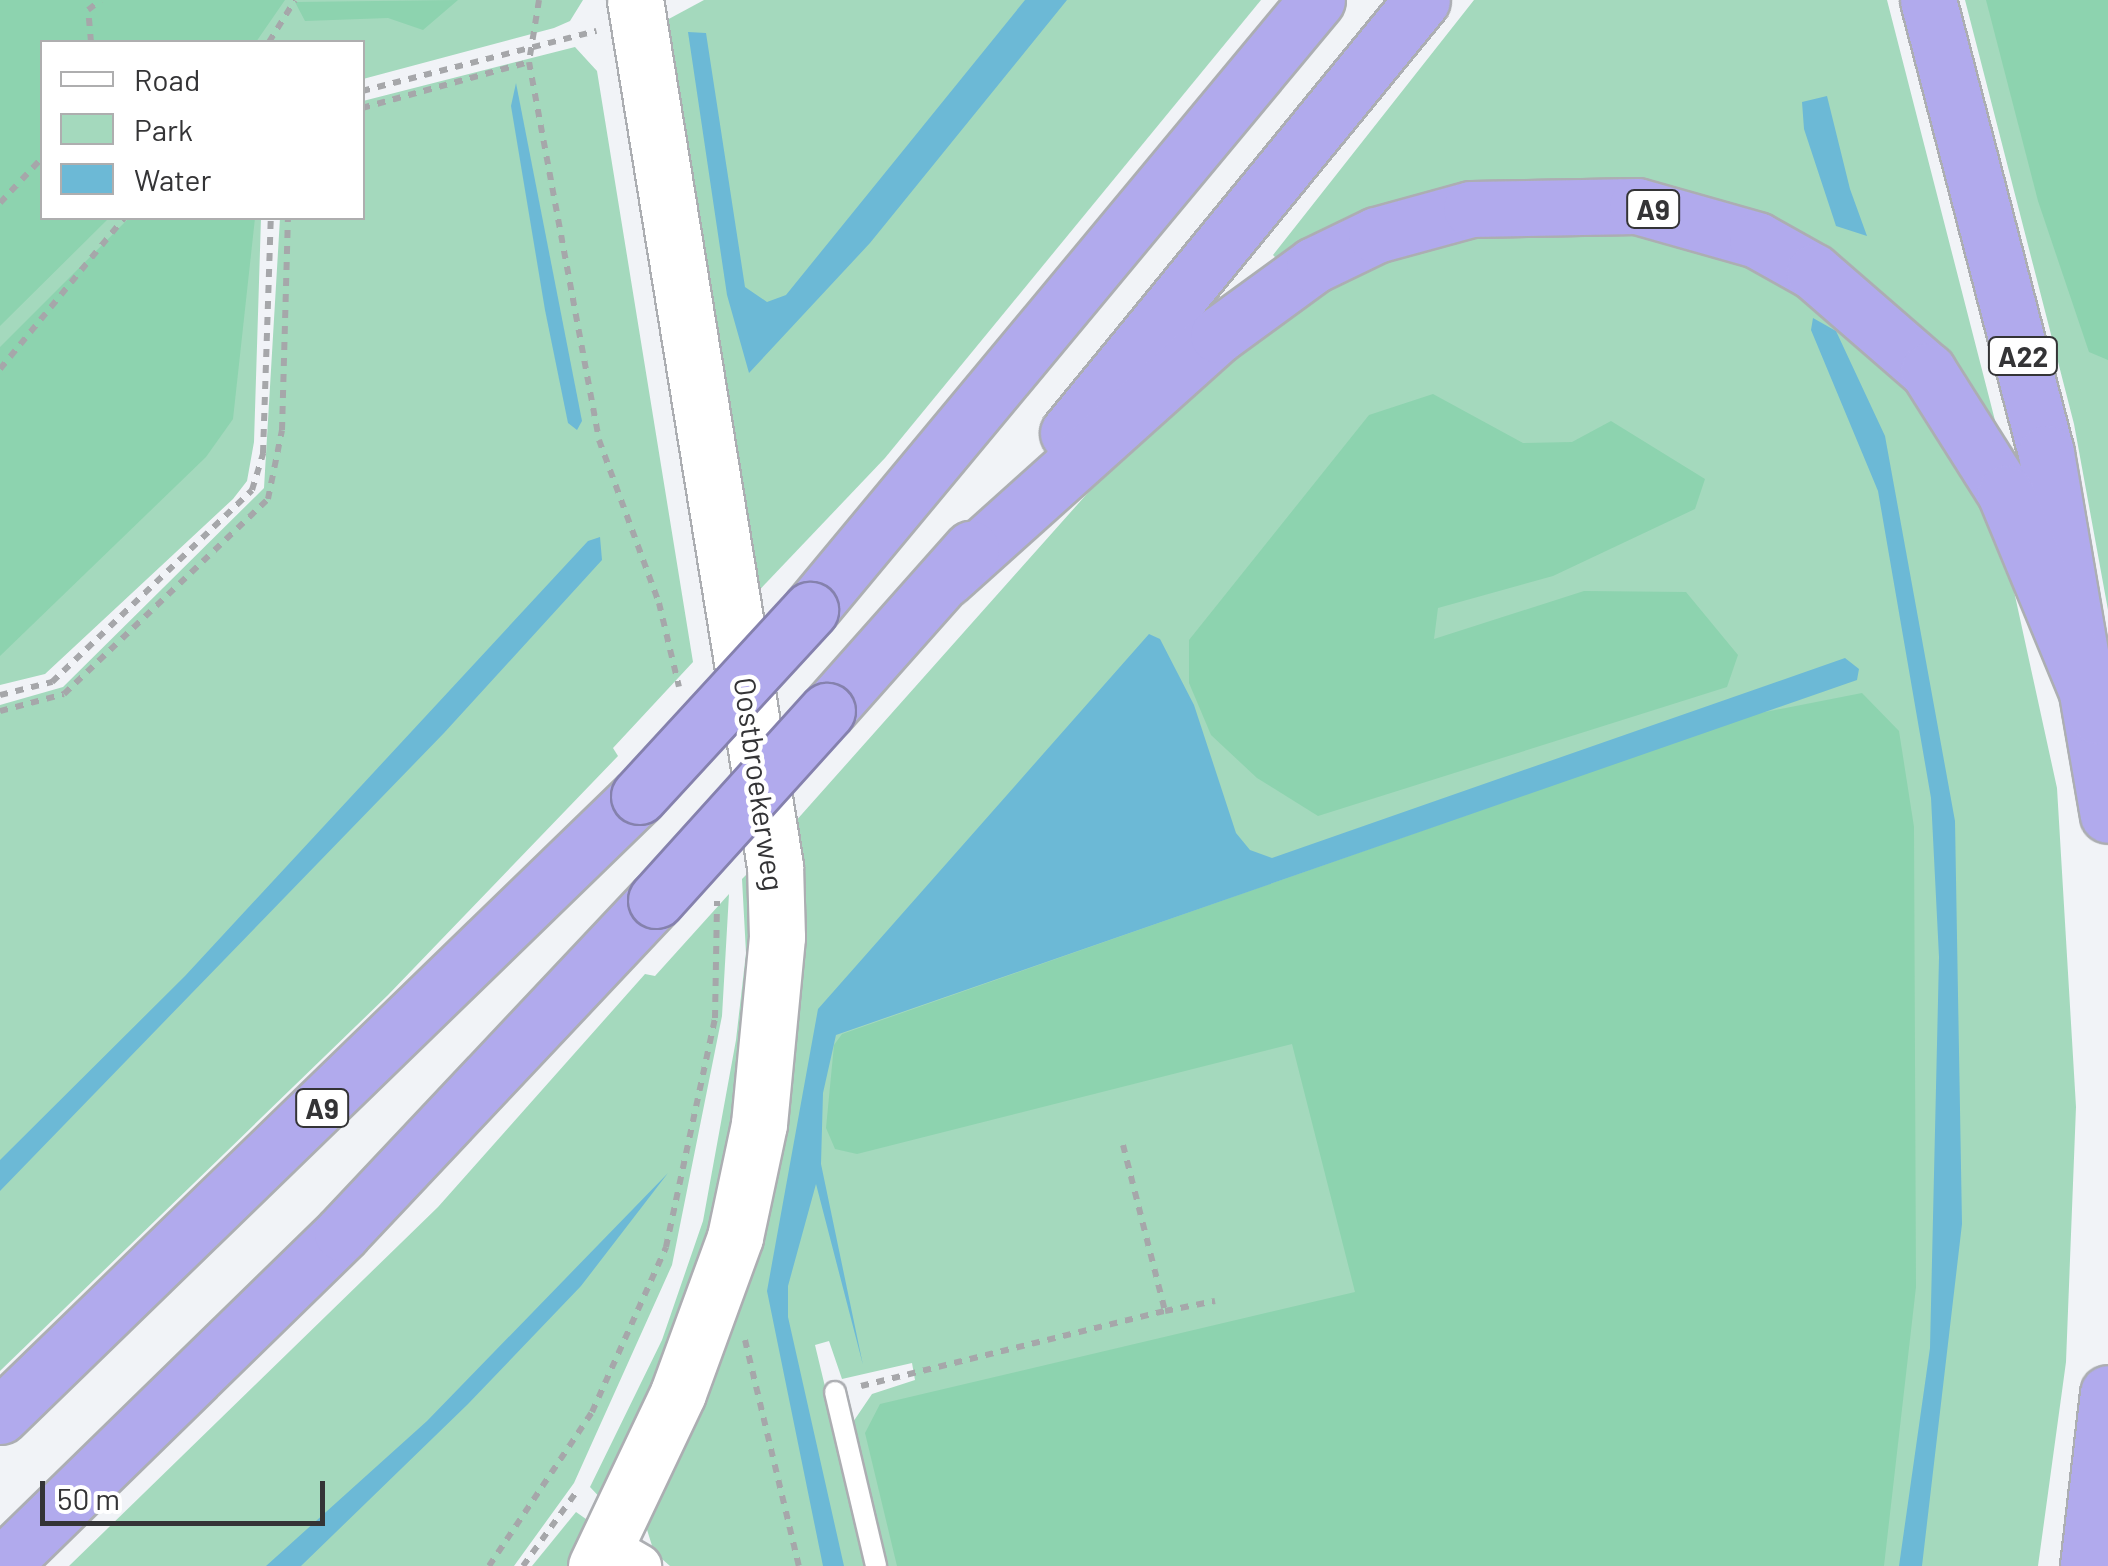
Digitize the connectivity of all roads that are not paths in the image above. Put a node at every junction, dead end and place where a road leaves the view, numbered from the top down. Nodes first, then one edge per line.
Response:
1 (1316, 0) edge
2 (1422, 0) edge
3 (1928, 0) edge
4 (616, 16) edge
5 (947, 578) junction
6 (2097, 716) junction
7 (2108, 815) edge
8 (836, 1392) road end
9 (2108, 1393) edge
10 (0, 1416) edge
11 (615, 1560) edge
12 (2, 1566) edge
13 (876, 1566) edge
14 (2088, 1566) edge

1 - 10 highway, A9, bridge
2 - 5 highway, A9
3 - 6 highway, A22
4 - 11 street, Oostbroekerweg
5 - 6 highway, A9
5 - 12 highway, A9, bridge
6 - 7 highway, A22
8 - 13 lane
9 - 14 highway

